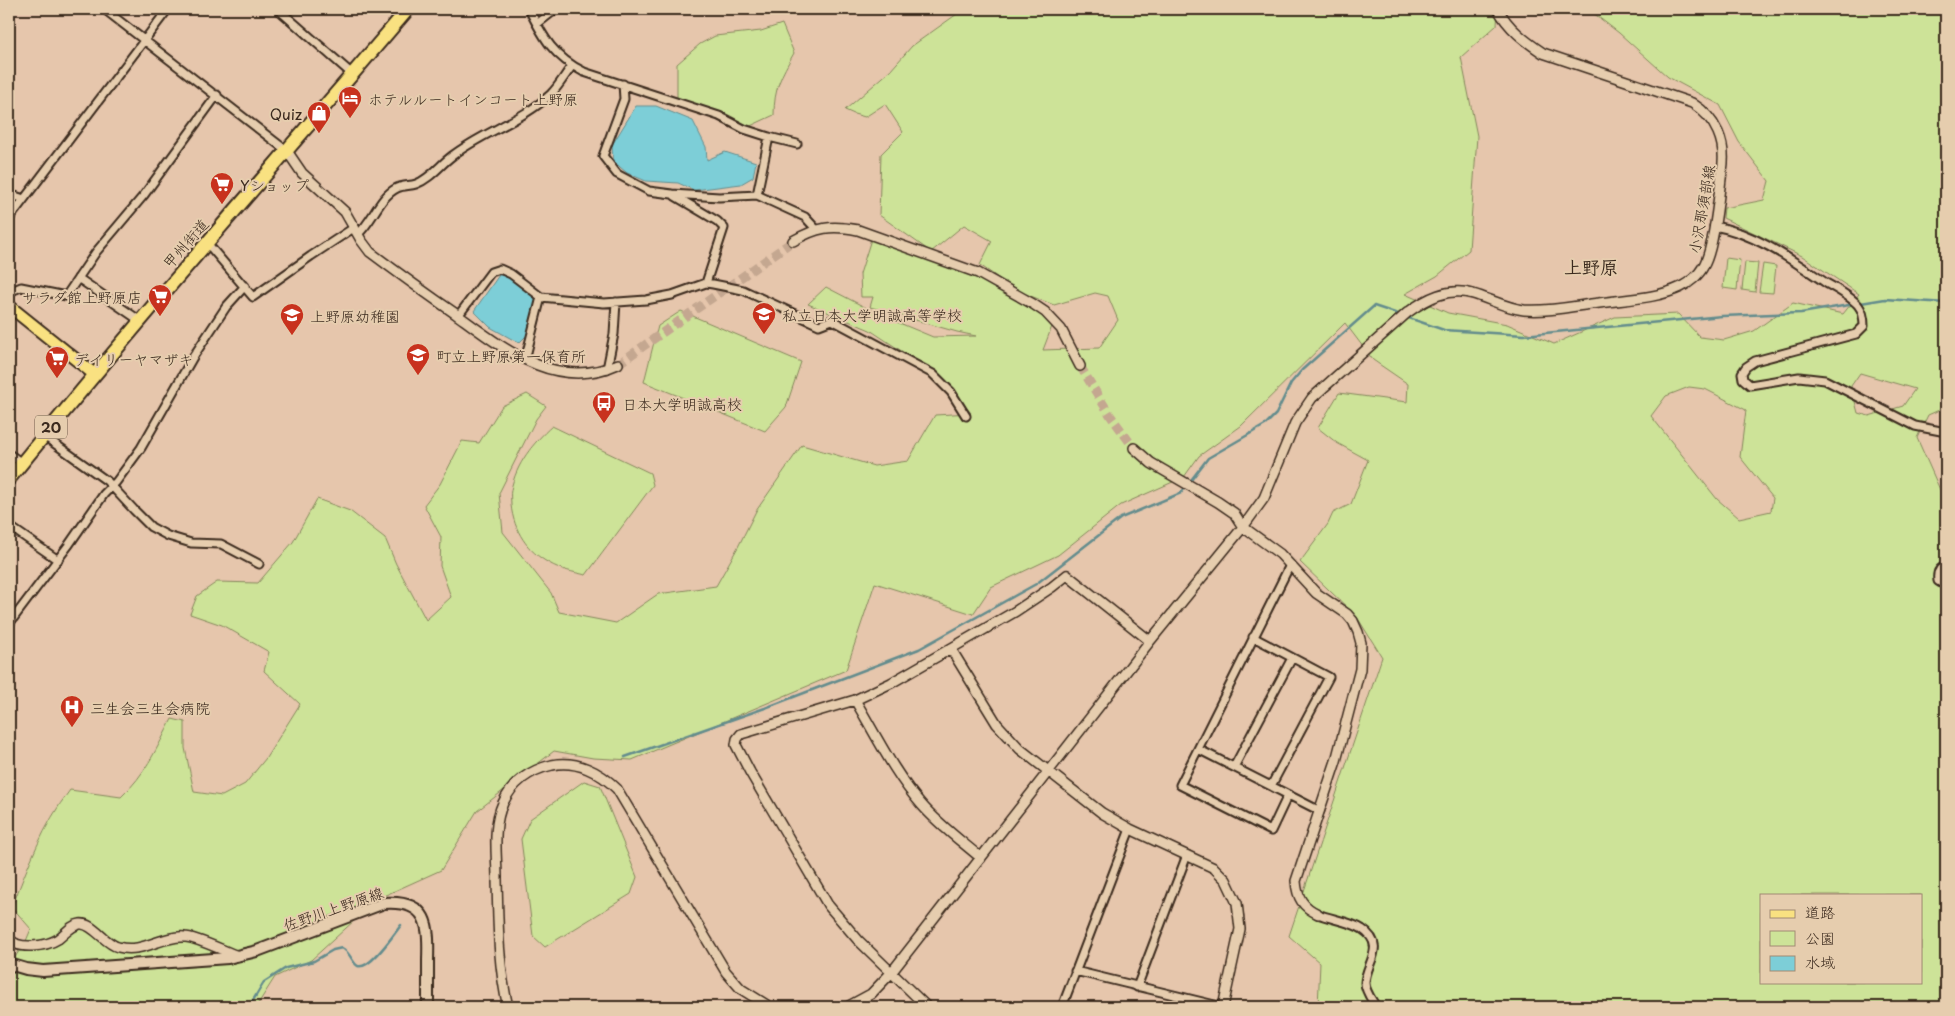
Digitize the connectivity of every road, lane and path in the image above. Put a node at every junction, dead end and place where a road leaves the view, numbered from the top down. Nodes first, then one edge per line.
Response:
1 (104, 9) edge
2 (168, 9) edge
3 (278, 9) edge
4 (408, 9) edge
5 (529, 9) edge
6 (556, 9) edge
7 (1498, 9) edge
8 (537, 24) junction
9 (145, 40) junction
10 (572, 66) junction
11 (352, 74) junction
12 (623, 84) junction
13 (217, 95) junction
14 (769, 137) junction
15 (797, 144) dead end
16 (287, 151) junction
17 (9, 194) edge
18 (672, 194) junction
19 (757, 195) junction
20 (24, 199) junction
21 (9, 219) edge
22 (1714, 226) junction
23 (816, 229) junction
24 (357, 230) junction
25 (793, 241) tunnel mouth
26 (207, 243) junction
27 (78, 278) junction
28 (706, 283) junction
29 (244, 286) junction
30 (9, 292) edge
31 (541, 297) junction
32 (616, 302) junction
33 (9, 306) edge
34 (458, 316) junction
35 (139, 320) junction
36 (525, 360) junction
37 (618, 364) tunnel mouth
38 (1080, 366) tunnel mouth
39 (607, 368) junction
40 (94, 374) junction
41 (966, 416) dead end
42 (1946, 432) edge
43 (44, 436) junction
44 (1134, 448) tunnel mouth
45 (9, 454) edge
46 (22, 463) junction
47 (9, 479) edge
48 (112, 486) junction
49 (9, 526) edge
50 (1243, 527) junction
51 (58, 560) junction
52 (259, 564) dead end
53 (1290, 566) junction
54 (1946, 566) edge
55 (1946, 586) edge
56 (9, 624) edge
57 (1253, 637) junction
58 (1150, 641) junction
59 (951, 649) junction
60 (1292, 658) junction
61 (855, 700) junction
62 (1198, 749) junction
63 (1234, 767) junction
64 (1048, 773) junction
65 (1272, 786) junction
66 (1288, 795) junction
67 (1320, 811) junction
68 (1130, 829) junction
69 (1188, 855) junction
70 (981, 858) junction
71 (1318, 914) joint
72 (9, 938) edge
73 (238, 956) junction
74 (9, 964) edge
75 (1075, 971) junction
76 (891, 974) junction
77 (1137, 986) junction
78 (428, 1007) edge
79 (508, 1007) edge
80 (770, 1007) edge
81 (847, 1007) edge
82 (927, 1007) edge
83 (1062, 1007) edge
84 (1222, 1007) edge
85 (1376, 1007) edge

1 - 9 street
2 - 9 street
3 - 11 street
4 - 11 highway, 甲州街道 / 20
5 - 8 street
6 - 8 street
7 - 22 street, 小沢那須部線
8 - 10 street
9 - 13 street
9 - 20 street
10 - 12 street
10 - 24 street
11 - 16 highway, 甲州街道 / 20
12 - 14 street
12 - 18 street
13 - 16 street
13 - 27 street
14 - 15 street
14 - 19 street
16 - 24 street
16 - 26 highway, 甲州街道 / 20
17 - 20 street
18 - 19 street
18 - 28 street
19 - 23 street
20 - 21 street
22 - 42 street
22 - 50 street, 小沢那須部線
23 - 25 street
23 - 38 street
24 - 29 street
24 - 34 street
26 - 29 street
26 - 35 highway, 甲州街道 / 20
27 - 30 street
27 - 35 street
28 - 32 street
28 - 41 street
29 - 48 street
31 - 32 street
31 - 34 street
31 - 36 street
32 - 39 street
33 - 40 main road
34 - 36 street
35 - 40 highway, 甲州街道 / 20
36 - 39 street
37 - 39 street
40 - 43 highway, 甲州街道 / 20
43 - 46 highway, 甲州街道 / 20
43 - 48 street
44 - 50 street
45 - 46 street
46 - 47 highway, 甲州街道 / 20
48 - 51 street
48 - 52 street
49 - 51 street
50 - 53 street
50 - 58 street, 小沢那須部線
51 - 56 street
53 - 57 street
53 - 67 street
54 - 55 street
57 - 60 street
57 - 62 street
58 - 59 street
58 - 64 street, 小沢那須部線
59 - 61 street
59 - 64 street
60 - 63 street
60 - 65 street
61 - 70 street
61 - 76 street
62 - 63 street
62 - 66 street
63 - 65 street
64 - 68 street
64 - 70 street, 小沢那須部線
65 - 66 street
66 - 67 street
67 - 71 street
68 - 69 street
68 - 75 street
69 - 77 street
69 - 84 street
70 - 76 street, 小沢那須部線
71 - 85 street
72 - 73 street
73 - 74 main road, 佐野川上野原線
73 - 78 main road, 佐野川上野原線
75 - 77 street
75 - 83 street
76 - 81 street, 小沢那須部線
76 - 82 street
77 - 84 street
79 - 80 street

